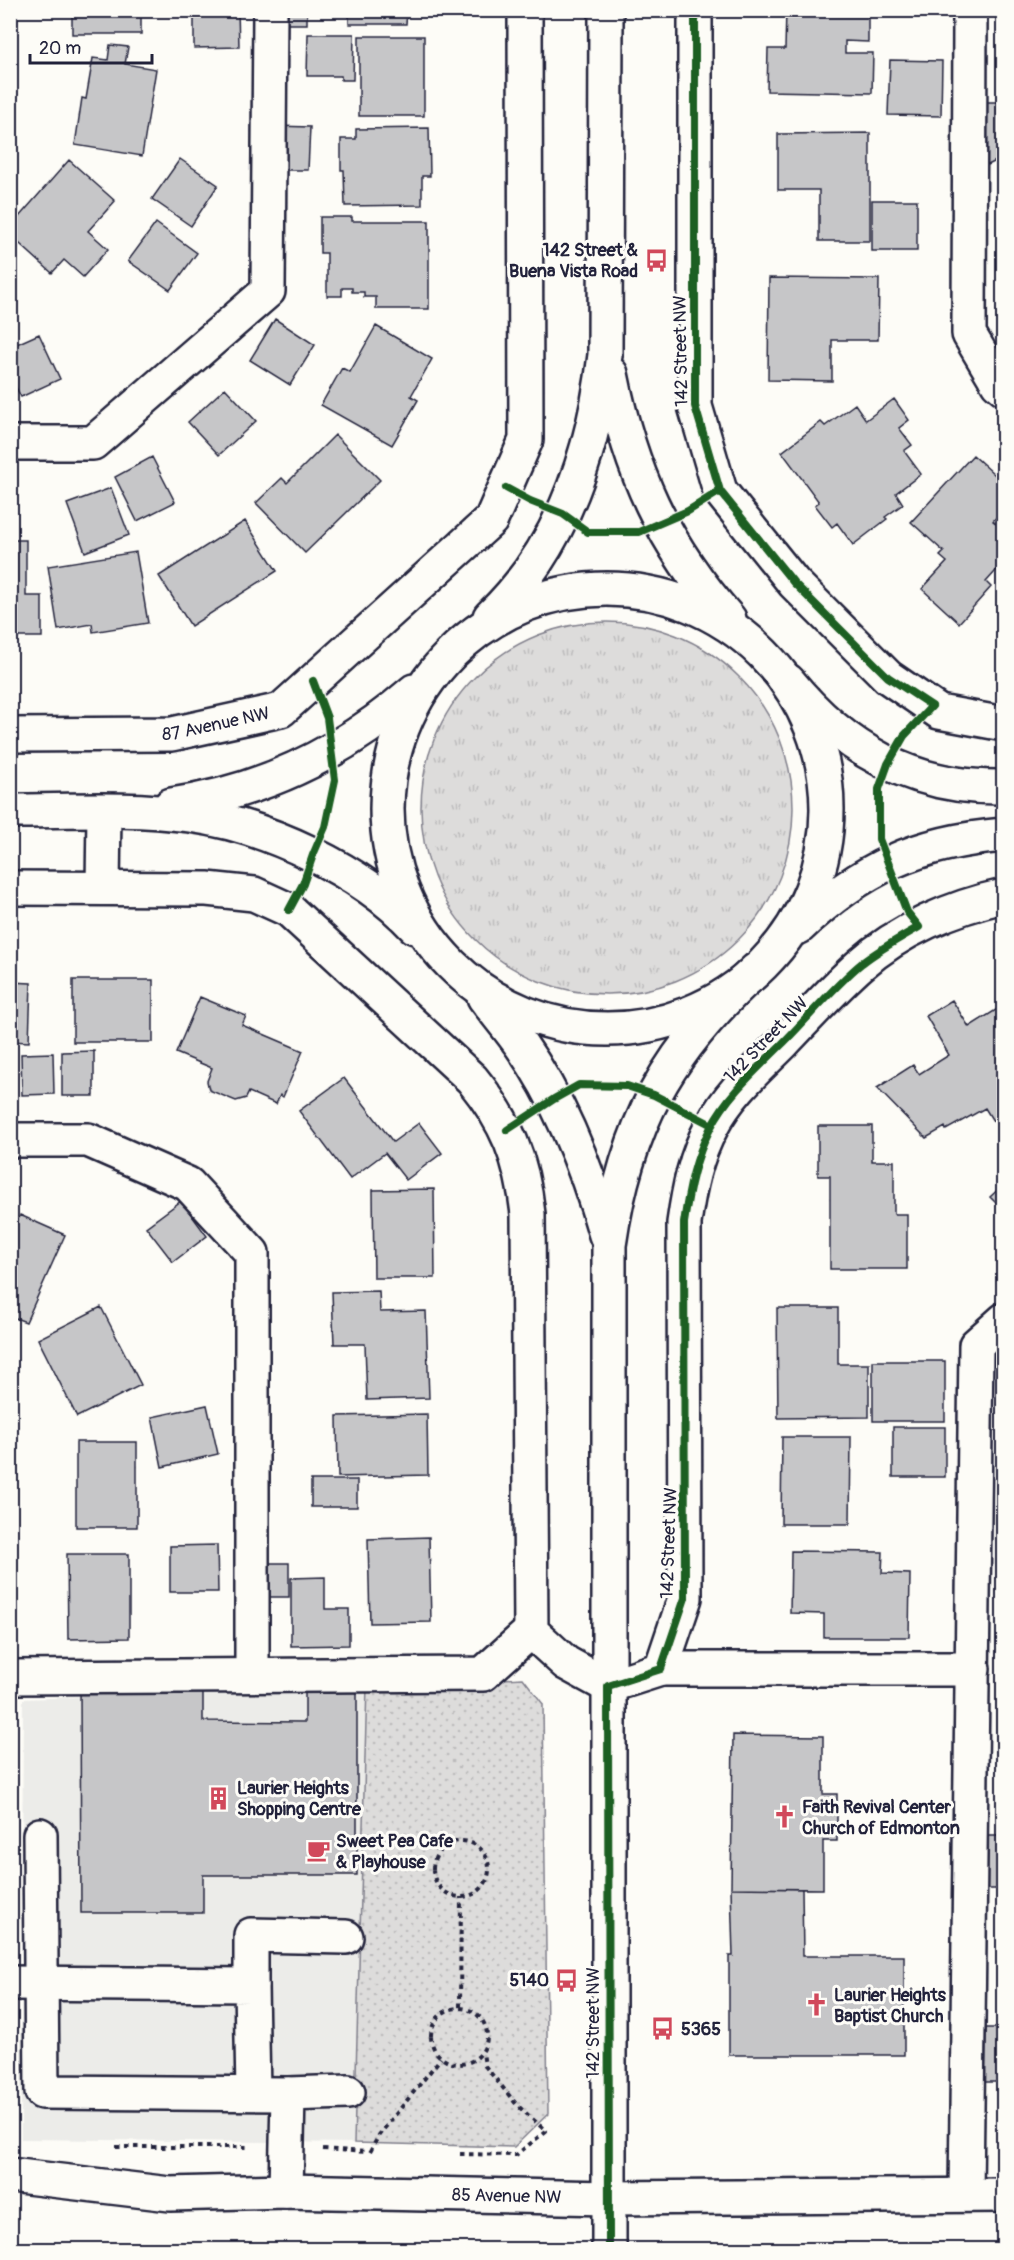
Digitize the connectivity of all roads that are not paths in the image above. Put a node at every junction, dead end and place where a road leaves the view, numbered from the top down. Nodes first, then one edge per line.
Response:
1 (270, 10) edge
2 (525, 10) edge
3 (606, 10) edge
4 (695, 10) edge
5 (970, 10) edge
6 (605, 313) junction
7 (1004, 388) edge
8 (10, 443) edge
9 (738, 630) junction
10 (467, 639) junction
11 (788, 681) junction
12 (420, 686) junction
13 (1004, 724) edge
14 (10, 735) edge
15 (1004, 787) edge
16 (10, 811) edge
17 (104, 811) junction
18 (1004, 835) edge
19 (10, 888) edge
20 (103, 888) junction
21 (1004, 896) edge
22 (799, 927) junction
23 (439, 952) junction
24 (756, 970) junction
25 (484, 997) junction
26 (10, 1140) edge
27 (609, 1245) junction
28 (1004, 1320) edge
29 (531, 1630) junction
30 (660, 1669) junction
31 (973, 1669) junction
32 (252, 1676) junction
33 (10, 1677) edge
34 (608, 1686) junction
35 (40, 1835) dead end
36 (346, 1937) dead end
37 (26, 1983) edge
38 (251, 1985) junction
39 (348, 2092) dead end
40 (253, 2093) junction
41 (288, 2094) junction
42 (10, 2175) edge
43 (286, 2191) junction
44 (966, 2194) junction
45 (1004, 2195) edge
46 (608, 2198) junction
47 (609, 2250) edge

1 - 8 street
2 - 14 street, 87 Avenue NW
3 - 6 street
4 - 13 street, 142 Street NW
5 - 7 street
6 - 9 street
6 - 10 street
9 - 10 street
9 - 11 street
10 - 12 street
11 - 15 street
11 - 22 street
12 - 17 street
12 - 23 street
16 - 17 street
17 - 20 street
17 - 23 street
18 - 22 street
19 - 20 street
20 - 29 street
21 - 30 street, 142 Street NW
22 - 24 street
23 - 25 street
24 - 25 street
24 - 27 street, 142 Street NW
25 - 27 street, 142 Street NW
26 - 32 street
27 - 34 street, 142 Street NW
28 - 31 street
29 - 32 street
29 - 34 street
30 - 31 street
30 - 34 street
31 - 44 street
32 - 33 street
34 - 46 street, 142 Street NW
35 - 37 street
36 - 38 street
37 - 38 street
37 - 40 street
38 - 40 street
39 - 41 street
40 - 41 street
41 - 43 street
42 - 43 street, 85 Avenue NW
43 - 46 street, 85 Avenue NW
44 - 45 street, 85 Avenue NW
44 - 46 street, 85 Avenue NW
46 - 47 street, 142 Street NW

